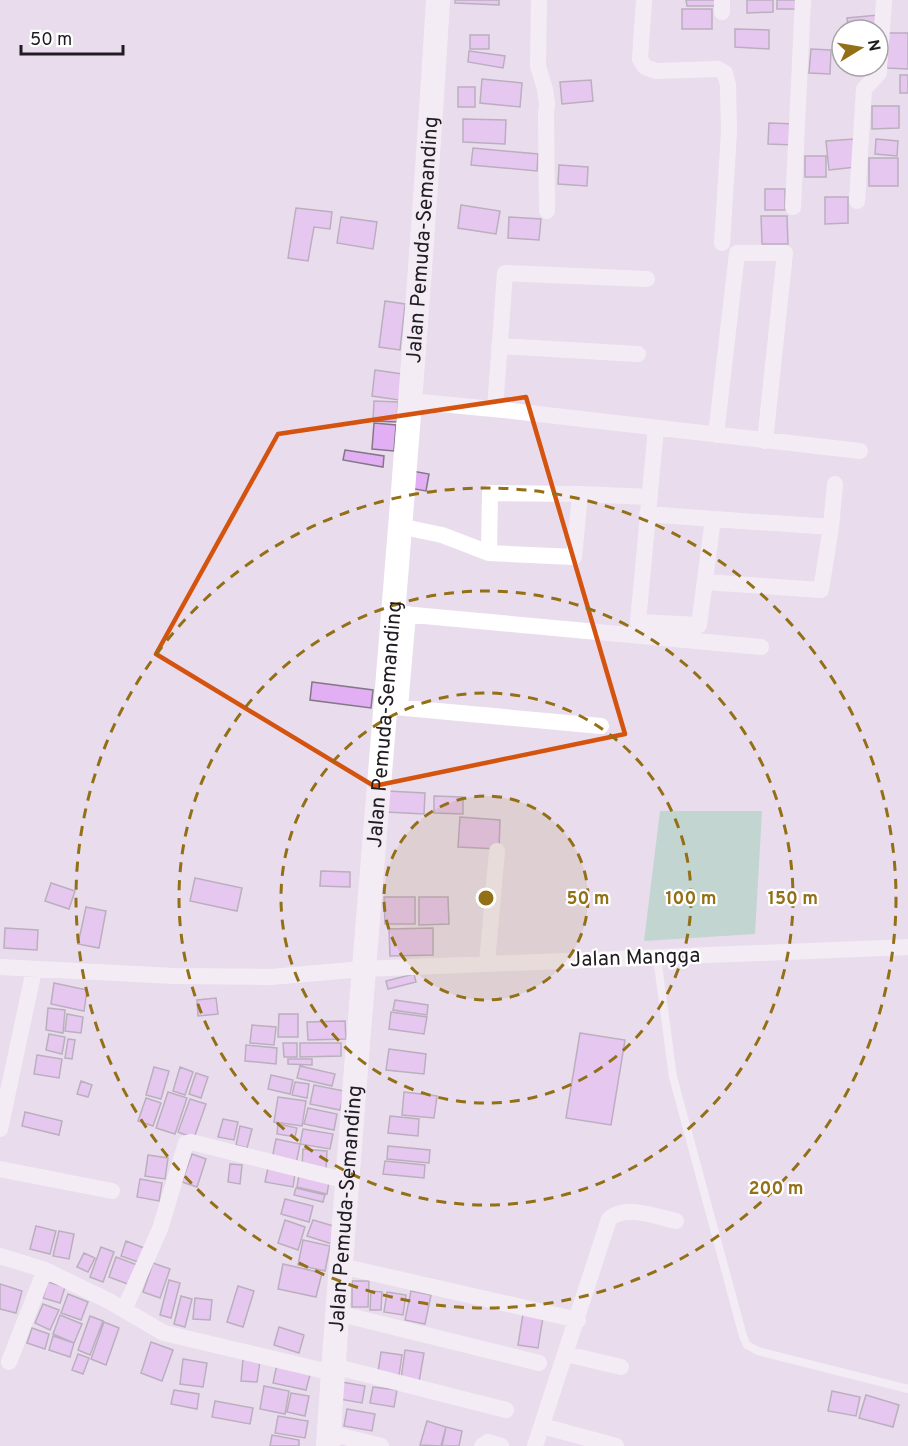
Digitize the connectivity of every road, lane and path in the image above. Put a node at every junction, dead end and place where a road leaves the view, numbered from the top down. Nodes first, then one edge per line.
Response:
1 (438, 0) edge
2 (539, 0) edge
3 (644, 0) edge
4 (804, 0) edge
5 (884, 0) edge
6 (857, 201) dead end
7 (794, 207) dead end
8 (547, 211) dead end
9 (722, 243) dead end
10 (647, 279) dead end
11 (499, 346) junction
12 (638, 354) dead end
13 (409, 401) junction
14 (495, 409) junction
15 (656, 428) junction
16 (716, 435) junction
17 (765, 441) junction
18 (860, 451) dead end
19 (835, 484) dead end
20 (580, 495) junction
21 (649, 497) junction
22 (648, 514) junction
23 (713, 519) junction
24 (399, 526) junction
25 (831, 527) junction
26 (489, 553) junction
27 (705, 582) junction
28 (400, 613) junction
29 (761, 646) dead end
30 (392, 707) junction
31 (601, 726) dead end
32 (496, 851) dead end
33 (908, 947) edge
34 (657, 957) junction
35 (487, 963) junction
36 (0, 967) edge
37 (363, 969) junction
38 (33, 970) junction
39 (0, 1129) edge
40 (0, 1169) edge
41 (347, 1181) junction
42 (112, 1191) dead end
43 (676, 1221) dead end
44 (0, 1256) edge
45 (341, 1266) junction
46 (45, 1270) junction
47 (124, 1310) junction
48 (337, 1313) junction
49 (578, 1320) junction
50 (566, 1354) junction
51 (9, 1362) dead end
52 (539, 1363) dead end
53 (621, 1367) dead end
54 (333, 1369) junction
55 (908, 1389) edge
56 (506, 1410) dead end
57 (542, 1426) junction
58 (328, 1440) edge
59 (381, 1446) edge
60 (482, 1446) edge
61 (501, 1446) edge
62 (535, 1446) edge
63 (616, 1446) edge

1 - 13 main road, Jalan Pemuda-Semanding
2 - 8 street
3 - 9 street
4 - 7 street
5 - 6 street
10 - 11 street
11 - 12 street
11 - 14 street
13 - 14 street
13 - 24 main road, Jalan Pemuda-Semanding
14 - 15 street
15 - 16 street
15 - 21 street
16 - 17 street
16 - 17 street
17 - 18 street
19 - 25 street
20 - 21 street
20 - 26 street
20 - 26 street
21 - 22 street
22 - 23 street
22 - 27 street
23 - 25 street
23 - 27 street
24 - 26 street
24 - 28 main road, Jalan Pemuda-Semanding
25 - 27 street
28 - 29 street
28 - 30 main road, Jalan Pemuda-Semanding
30 - 31 street
30 - 37 main road, Jalan Pemuda-Semanding
32 - 35 street
33 - 34 street, Jalan Mangga
34 - 35 street, Jalan Mangga
34 - 55 lane
35 - 37 street, Jalan Mangga
36 - 38 street, Jalan Mangga
37 - 38 street, Jalan Mangga
37 - 41 main road, Jalan Pemuda-Semanding
38 - 39 street
40 - 42 street
41 - 45 main road, Jalan Pemuda-Semanding
41 - 47 street
43 - 49 street
44 - 46 street
45 - 48 main road, Jalan Pemuda-Semanding
45 - 49 street
46 - 47 street
46 - 51 street
47 - 54 street
48 - 52 street
48 - 54 main road, Jalan Pemuda-Semanding
49 - 50 street
50 - 53 street
50 - 57 street
54 - 56 street
54 - 58 main road, Jalan Pemuda-Semanding
57 - 62 street
57 - 63 street
58 - 59 street
60 - 61 street

